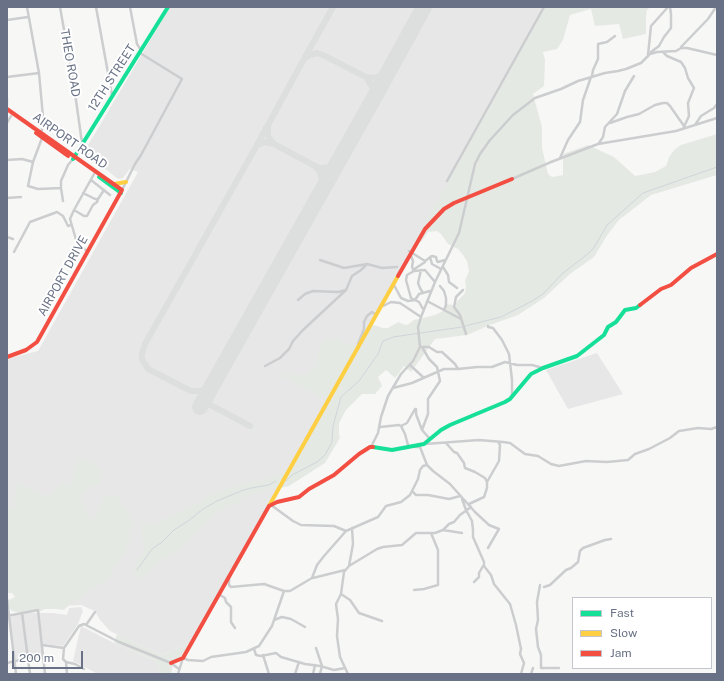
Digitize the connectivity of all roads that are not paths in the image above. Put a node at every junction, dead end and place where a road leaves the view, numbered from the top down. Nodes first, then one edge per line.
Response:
1 (27, 7) edge
2 (62, 7) edge
3 (96, 7) edge
4 (130, 7) edge
5 (544, 7) edge
6 (669, 7) edge
7 (716, 7) edge
8 (166, 8) edge
9 (28, 17) junction
10 (7, 20) edge
11 (615, 36) dead end
12 (679, 49) junction
13 (141, 51) junction
14 (663, 52) junction
15 (650, 54) junction
16 (717, 55) edge
17 (647, 57) junction
18 (38, 73) junction
19 (634, 76) dead end
20 (7, 77) edge
21 (591, 77) junction
22 (112, 95) junction
23 (7, 98) edge
24 (717, 104) edge
25 (7, 105) edge
26 (7, 109) edge
27 (9, 114) edge
28 (717, 118) edge
29 (7, 123) edge
30 (610, 123) junction
31 (694, 126) junction
32 (684, 128) junction
33 (40, 132) junction
34 (42, 138) junction
35 (82, 143) junction
36 (598, 144) junction
37 (74, 158) junction
38 (560, 158) junction
39 (7, 160) edge
40 (33, 162) junction
41 (94, 174) junction
42 (512, 179) joint
43 (91, 180) junction
44 (447, 181) dead end
45 (126, 182) junction
46 (114, 186) junction
47 (61, 188) junction
48 (104, 190) junction
49 (122, 191) junction
50 (83, 193) junction
51 (110, 195) dead end
52 (21, 197) dead end
53 (7, 198) edge
54 (466, 198) junction
55 (98, 199) junction
56 (63, 200) dead end
57 (117, 200) junction
58 (74, 210) junction
59 (71, 225) junction
60 (7, 237) edge
61 (13, 239) dead end
62 (88, 251) junction
63 (14, 252) dead end
64 (410, 254) junction
65 (717, 254) edge
66 (430, 257) junction
67 (320, 260) dead end
68 (446, 260) junction
69 (425, 261) junction
70 (367, 264) junction
71 (397, 267) dead end
72 (442, 268) junction
73 (413, 270) junction
74 (421, 270) junction
75 (434, 282) junction
76 (394, 285) junction
77 (440, 286) dead end
78 (457, 288) dead end
79 (346, 290) junction
80 (463, 290) dead end
81 (430, 291) junction
82 (423, 293) junction
83 (298, 300) dead end
84 (414, 300) junction
85 (427, 300) junction
86 (381, 307) junction
87 (424, 309) junction
88 (444, 310) junction
89 (375, 314) dead end
90 (421, 317) junction
91 (461, 319) junction
92 (488, 326) dead end
93 (466, 334) dead end
94 (358, 344) dead end
95 (421, 347) junction
96 (7, 357) edge
97 (510, 364) junction
98 (410, 365) junction
99 (265, 366) dead end
100 (543, 368) junction
101 (458, 369) junction
102 (438, 371) junction
103 (424, 378) junction
104 (392, 388) junction
105 (512, 396) junction
106 (402, 426) junction
107 (717, 427) edge
108 (380, 428) junction
109 (422, 430) junction
110 (430, 439) junction
111 (498, 442) junction
112 (446, 443) junction
113 (424, 444) junction
114 (409, 446) junction
115 (370, 447) junction
116 (427, 465) junction
117 (487, 482) junction
118 (412, 492) junction
119 (461, 497) junction
120 (270, 505) junction
121 (470, 506) junction
122 (466, 510) junction
123 (352, 528) junction
124 (443, 530) junction
125 (346, 531) junction
126 (431, 533) junction
127 (462, 533) dead end
128 (611, 539) dead end
129 (488, 548) dead end
130 (349, 566) junction
131 (483, 566) dead end
132 (345, 570) junction
133 (312, 578) junction
134 (229, 579) junction
135 (474, 582) dead end
136 (540, 585) dead end
137 (544, 587) dead end
138 (414, 590) dead end
139 (284, 591) junction
140 (342, 594) junction
141 (220, 595) junction
142 (7, 599) edge
143 (95, 612) dead end
144 (22, 613) junction
145 (8, 616) edge
146 (274, 620) junction
147 (382, 621) dead end
148 (86, 625) junction
149 (305, 627) dead end
150 (235, 628) dead end
151 (42, 645) junction
152 (64, 648) junction
153 (316, 648) dead end
154 (254, 649) junction
155 (263, 655) junction
156 (42, 656) junction
157 (28, 658) junction
158 (183, 658) junction
159 (15, 660) junction
160 (66, 662) junction
161 (299, 662) junction
162 (7, 663) edge
163 (171, 663) junction
164 (315, 665) junction
165 (322, 666) junction
166 (345, 668) junction
167 (533, 668) dead end
168 (559, 668) dead end
169 (84, 669) dead end
170 (179, 670) junction
171 (16, 674) edge
172 (30, 674) edge
173 (45, 674) edge
174 (68, 674) edge
175 (178, 674) edge
176 (269, 674) edge
177 (296, 674) edge
178 (313, 674) edge
179 (320, 674) edge
180 (348, 674) edge
181 (521, 674) edge
182 (531, 674) edge

1 - 9 street
2 - 35 street, THEO ROAD
3 - 22 street
4 - 13 street
5 - 44 street
6 - 15 street
6 - 17 street
7 - 12 street
8 - 13 main road, 12TH STREET
9 - 10 street
9 - 18 street
11 - 21 street
12 - 14 street
12 - 16 street
13 - 22 main road, 12TH STREET
13 - 45 street
14 - 15 street
14 - 32 street
15 - 17 street
17 - 21 street
18 - 20 street
18 - 33 street
19 - 30 street
21 - 38 street
21 - 54 street
22 - 35 main road, 12TH STREET
23 - 25 street
24 - 31 street
26 - 33 main road, AIRPORT ROAD
27 - 29 street
27 - 34 main road, AIRPORT ROAD
28 - 31 street
30 - 32 street
30 - 36 street
31 - 32 street
32 - 36 street
33 - 37 main road, AIRPORT ROAD
34 - 37 main road, AIRPORT ROAD
34 - 40 street
35 - 37 main road, 12TH STREET
36 - 38 street
37 - 41 main road, AIRPORT ROAD
37 - 46 main road, AIRPORT ROAD
37 - 47 street
38 - 42 street
39 - 40 street
40 - 47 street
41 - 43 street
41 - 46 main road, AIRPORT ROAD
42 - 54 main road
43 - 48 street
43 - 50 street
45 - 46 main road
45 - 49 street
46 - 49 main road, AIRPORT ROAD
46 - 57 main road
47 - 56 street
48 - 51 street
48 - 55 street
49 - 57 main road, AIRPORT DRIVE
50 - 55 street
50 - 58 street
52 - 53 street
54 - 64 main road
54 - 68 street
55 - 58 street
57 - 62 main road, AIRPORT DRIVE
58 - 59 street
59 - 62 street
59 - 63 street
60 - 61 street
62 - 96 main road, AIRPORT DRIVE
64 - 69 street
64 - 73 street
64 - 76 main road
65 - 100 main road
66 - 68 street
66 - 69 street
66 - 72 street
67 - 70 street
68 - 72 street
69 - 73 street
70 - 71 street
70 - 79 street
72 - 75 street
72 - 78 street
73 - 74 street
73 - 84 street
74 - 75 street
74 - 82 street
75 - 81 street
76 - 84 street
76 - 86 main road
77 - 88 street
79 - 83 street
79 - 99 street
80 - 91 street
81 - 82 street
81 - 85 street
82 - 84 street
84 - 87 street
85 - 87 street
85 - 88 street
86 - 90 street
86 - 120 main road
87 - 90 street
88 - 91 street
89 - 94 street
90 - 95 street
91 - 93 street
92 - 97 street
95 - 98 street
95 - 101 street
95 - 102 street
97 - 100 street
97 - 101 street
97 - 105 street
98 - 103 street
98 - 104 street
100 - 105 main road
101 - 102 street
102 - 103 street
102 - 109 street
103 - 104 street
104 - 108 street
105 - 110 main road
106 - 108 street
106 - 109 street
106 - 114 street
107 - 111 street
108 - 115 street
109 - 110 street
110 - 113 main road
111 - 112 street
111 - 117 street
112 - 113 street
112 - 117 street
113 - 114 main road
114 - 115 main road
114 - 116 street
115 - 120 main road
116 - 118 street
116 - 119 street
117 - 121 street
118 - 119 street
118 - 123 street
119 - 121 street
119 - 122 street
120 - 125 street
120 - 134 main road
121 - 122 street
121 - 129 street
122 - 124 street
122 - 181 street
123 - 125 street
123 - 130 street
124 - 126 street
124 - 127 street
125 - 133 street
126 - 130 street
126 - 138 street
128 - 137 street
130 - 132 street
131 - 135 street
132 - 133 street
132 - 140 street
133 - 139 street
134 - 139 street
134 - 141 main road
136 - 168 street
139 - 146 street
140 - 147 street
140 - 166 street
141 - 150 street
141 - 158 main road
142 - 145 street
143 - 148 street
144 - 145 street
144 - 151 street
144 - 157 street
145 - 159 street
146 - 149 street
146 - 154 street
148 - 152 street
148 - 163 street
151 - 152 street
151 - 156 street
152 - 160 street
153 - 165 street
154 - 155 street
154 - 158 street
155 - 161 street
155 - 176 street
156 - 157 street
156 - 173 street
157 - 159 street
157 - 172 street
158 - 163 main road
158 - 170 street
159 - 162 street
159 - 171 street
160 - 169 street
160 - 174 street
161 - 164 street
161 - 177 street
163 - 170 street
164 - 165 street
164 - 178 street
165 - 166 street
165 - 179 street
166 - 180 street
167 - 182 street
170 - 175 street

